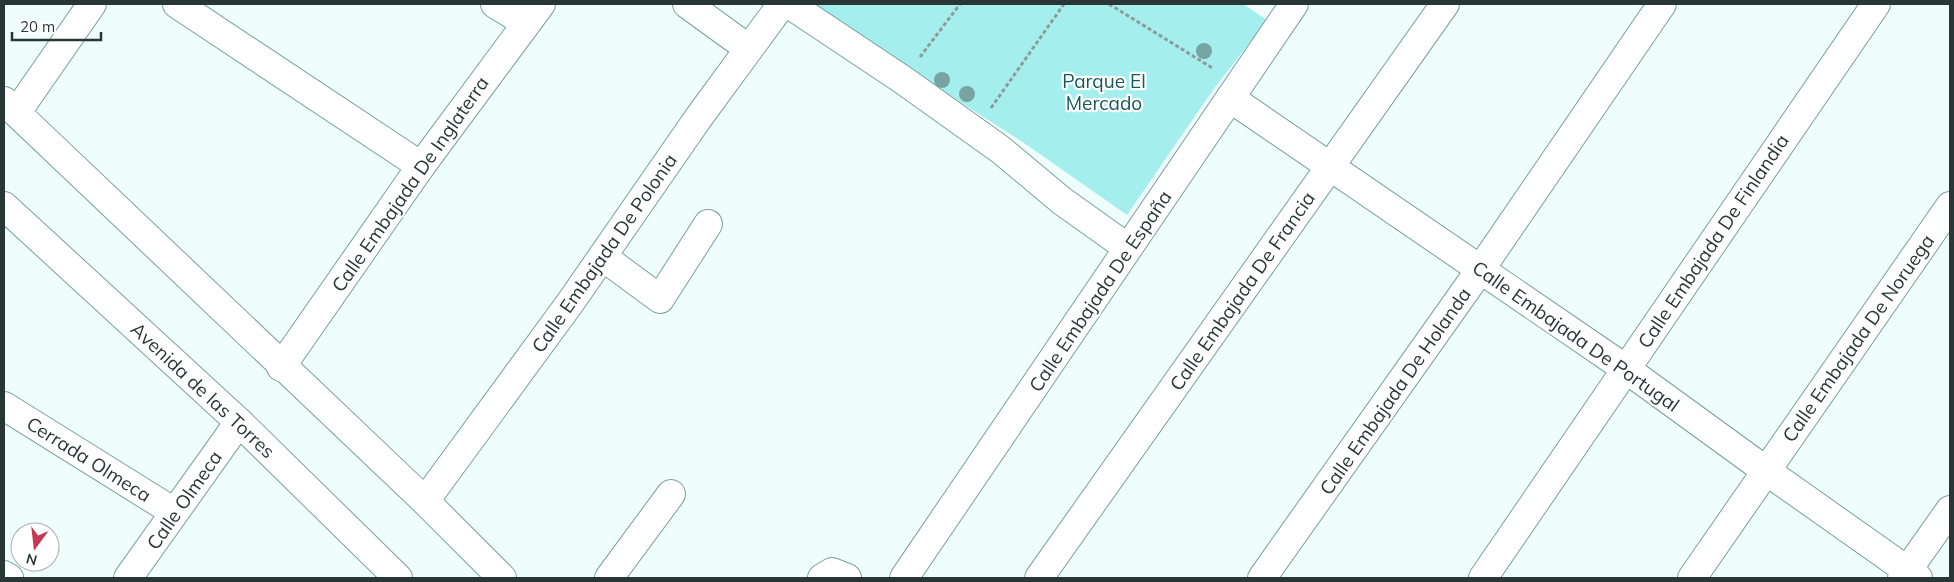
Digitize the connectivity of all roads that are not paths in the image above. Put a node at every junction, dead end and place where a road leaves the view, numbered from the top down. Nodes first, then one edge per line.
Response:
1 (92, 4) edge
2 (177, 4) edge
3 (495, 4) edge
4 (687, 4) edge
5 (782, 4) edge
6 (789, 4) edge
7 (1294, 4) edge
8 (1444, 4) edge
9 (1662, 4) edge
10 (1876, 4) edge
11 (533, 13) edge
12 (749, 49) junction
13 (1235, 91) junction
14 (10, 106) edge
15 (420, 166) junction
16 (1331, 166) junction
17 (4, 206) edge
18 (1950, 206) edge
19 (708, 224) dead end
20 (1128, 248) junction
21 (603, 257) junction
22 (1480, 270) junction
23 (281, 367) junction
24 (1626, 369) junction
25 (4, 406) edge
26 (239, 422) junction
27 (1765, 470) junction
28 (671, 494) dead end
29 (425, 502) junction
30 (1950, 510) edge
31 (174, 512) junction
32 (4, 575) edge
33 (392, 576) edge
34 (1909, 576) edge
35 (9, 578) edge
36 (128, 578) edge
37 (502, 578) edge
38 (609, 578) edge
39 (822, 578) edge
40 (848, 578) edge
41 (904, 578) edge
42 (1038, 578) edge
43 (1262, 578) edge
44 (1483, 578) edge
45 (1692, 578) edge

1 - 14 street
2 - 15 street
3 - 11 street
4 - 12 street
5 - 12 street, Calle Embajada De Polonia
6 - 20 street
7 - 13 street, Calle Embajada De España
8 - 16 street, Calle Embajada De Francia
9 - 22 street, Calle Embajada De Holanda
10 - 24 street, Calle Embajada De Finlandia
11 - 15 street, Calle Embajada De Inglaterra
12 - 21 street, Calle Embajada De Polonia
13 - 16 street, Calle Embajada De Portugal
13 - 20 street, Calle Embajada De España
14 - 23 street
15 - 23 street, Calle Embajada De Inglaterra
16 - 22 street, Calle Embajada De Portugal
16 - 42 street, Calle Embajada De Francia
17 - 26 street, Avenida de las Torres
18 - 27 street, Calle Embajada De Noruega
19 - 21 street
20 - 41 street, Calle Embajada De España
21 - 29 street, Calle Embajada De Polonia
22 - 24 street, Calle Embajada De Portugal
22 - 43 street, Calle Embajada De Holanda
23 - 29 street
24 - 27 street, Calle Embajada De Portugal
24 - 44 street, Calle Embajada De Finlandia
25 - 31 street, Cerrada Olmeca
26 - 31 street, Calle Olmeca
26 - 33 street, Avenida de las Torres
27 - 34 street, Calle Embajada De Portugal
27 - 45 street, Calle Embajada De Noruega
28 - 38 street
29 - 37 street
30 - 34 street
31 - 36 street, Calle Olmeca
32 - 35 street
39 - 40 street

